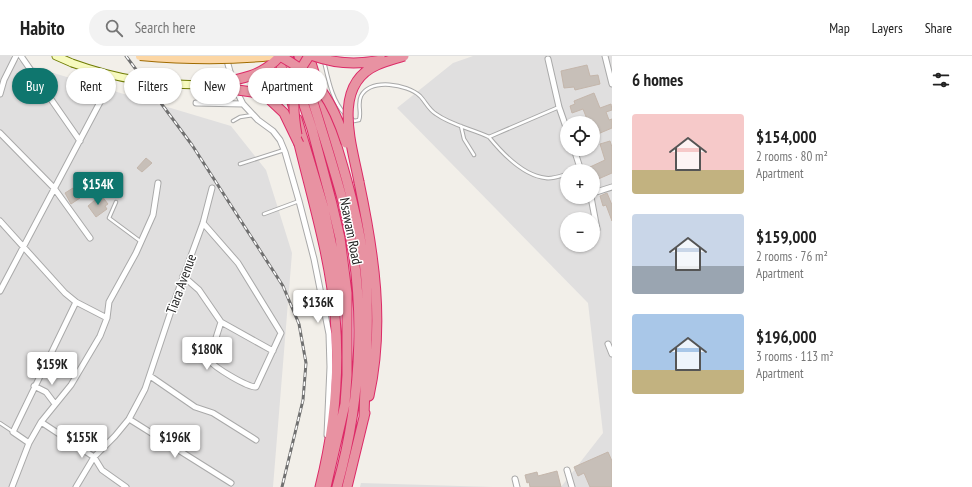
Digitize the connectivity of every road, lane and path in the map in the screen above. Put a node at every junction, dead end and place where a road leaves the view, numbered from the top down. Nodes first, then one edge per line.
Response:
1 (16, 56) edge
2 (21, 56) edge
3 (56, 56) edge
4 (140, 56) edge
5 (226, 56) edge
6 (271, 56) edge
7 (279, 56) edge
8 (288, 56) edge
9 (299, 56) edge
10 (309, 56) edge
11 (314, 56) edge
12 (323, 56) edge
13 (403, 56) edge
14 (605, 56) edge
15 (548, 59) dead end
16 (610, 71) edge
17 (2, 79) edge
18 (240, 79) edge
19 (612, 84) edge
20 (190, 85) edge
21 (240, 90) edge
22 (0, 94) edge
23 (99, 104) edge
24 (240, 104) edge
25 (243, 104) junction
26 (559, 107) junction
27 (254, 115) junction
28 (562, 116) edge
29 (233, 121) dead end
30 (461, 125) junction
31 (0, 133) edge
32 (489, 137) junction
33 (80, 141) junction
34 (299, 144) junction
35 (284, 150) junction
36 (474, 155) dead end
37 (240, 164) dead end
38 (560, 176) edge
39 (359, 182) junction
40 (158, 183) dead end
41 (612, 187) edge
42 (54, 188) junction
43 (212, 188) dead end
44 (600, 191) edge
45 (299, 201) junction
46 (116, 202) dead end
47 (264, 214) dead end
48 (0, 221) edge
49 (203, 223) junction
50 (90, 238) dead end
51 (140, 241) junction
52 (24, 248) junction
53 (183, 276) junction
54 (0, 281) edge
55 (6, 281) junction
56 (0, 291) edge
57 (76, 302) junction
58 (346, 312) junction
59 (107, 318) junction
60 (221, 322) junction
61 (608, 344) dead end
62 (273, 351) junction
63 (612, 354) edge
64 (150, 376) junction
65 (34, 386) junction
66 (55, 404) junction
67 (364, 418) junction
68 (129, 419) junction
69 (41, 422) junction
70 (0, 423) edge
71 (13, 432) junction
72 (256, 440) dead end
73 (29, 443) junction
74 (329, 445) junction
75 (94, 457) junction
76 (567, 470) dead end
77 (515, 480) dead end
78 (231, 484) dead end
79 (12, 487) edge
80 (76, 487) edge
81 (126, 487) edge
82 (320, 487) edge
83 (326, 487) edge
84 (337, 487) edge
85 (347, 487) edge
86 (517, 487) edge
87 (572, 487) edge

1 - 17 street
2 - 33 street
3 - 20 street, bridge
4 - 6 main road, bridge
5 - 25 street
7 - 18 highway, bridge
7 - 39 highway, bridge
7 - 58 highway
8 - 58 highway, Nsawam Road
9 - 84 highway, Nsawam Road
10 - 34 highway, bridge
10 - 67 highway
11 - 13 highway, bridge
12 - 30 lane
13 - 39 highway, bridge
14 - 16 street
15 - 26 street
16 - 19 street
17 - 22 street
21 - 34 highway, bridge
23 - 33 street
24 - 25 street
25 - 27 street
26 - 28 street
26 - 32 lane
27 - 29 lane
27 - 35 street
30 - 32 lane
30 - 36 lane
31 - 42 street
32 - 38 lane
33 - 42 street
34 - 74 highway
35 - 37 lane
35 - 45 street
39 - 67 highway
40 - 51 street
41 - 44 street
42 - 50 street
42 - 52 street
43 - 49 street, Tiara Avenue
45 - 47 lane
45 - 74 street
46 - 51 lane
48 - 52 street
49 - 53 street, Tiara Avenue
49 - 62 street
51 - 59 street
52 - 55 street
52 - 57 street
53 - 60 street
53 - 64 street, Tiara Avenue
54 - 55 street
55 - 56 street
57 - 59 street
57 - 65 street
58 - 83 highway, Nsawam Road
59 - 66 street
60 - 62 street
60 - 62 street
61 - 63 street
64 - 68 street, Tiara Avenue
64 - 72 street
65 - 66 street
65 - 71 street
66 - 69 street
67 - 85 highway
68 - 75 street, Tiara Avenue
68 - 78 street
69 - 73 street
69 - 75 street
70 - 71 lane
71 - 73 street
73 - 79 street
74 - 82 highway
75 - 80 street, Tiara Avenue
75 - 81 street
76 - 87 street
77 - 86 street

